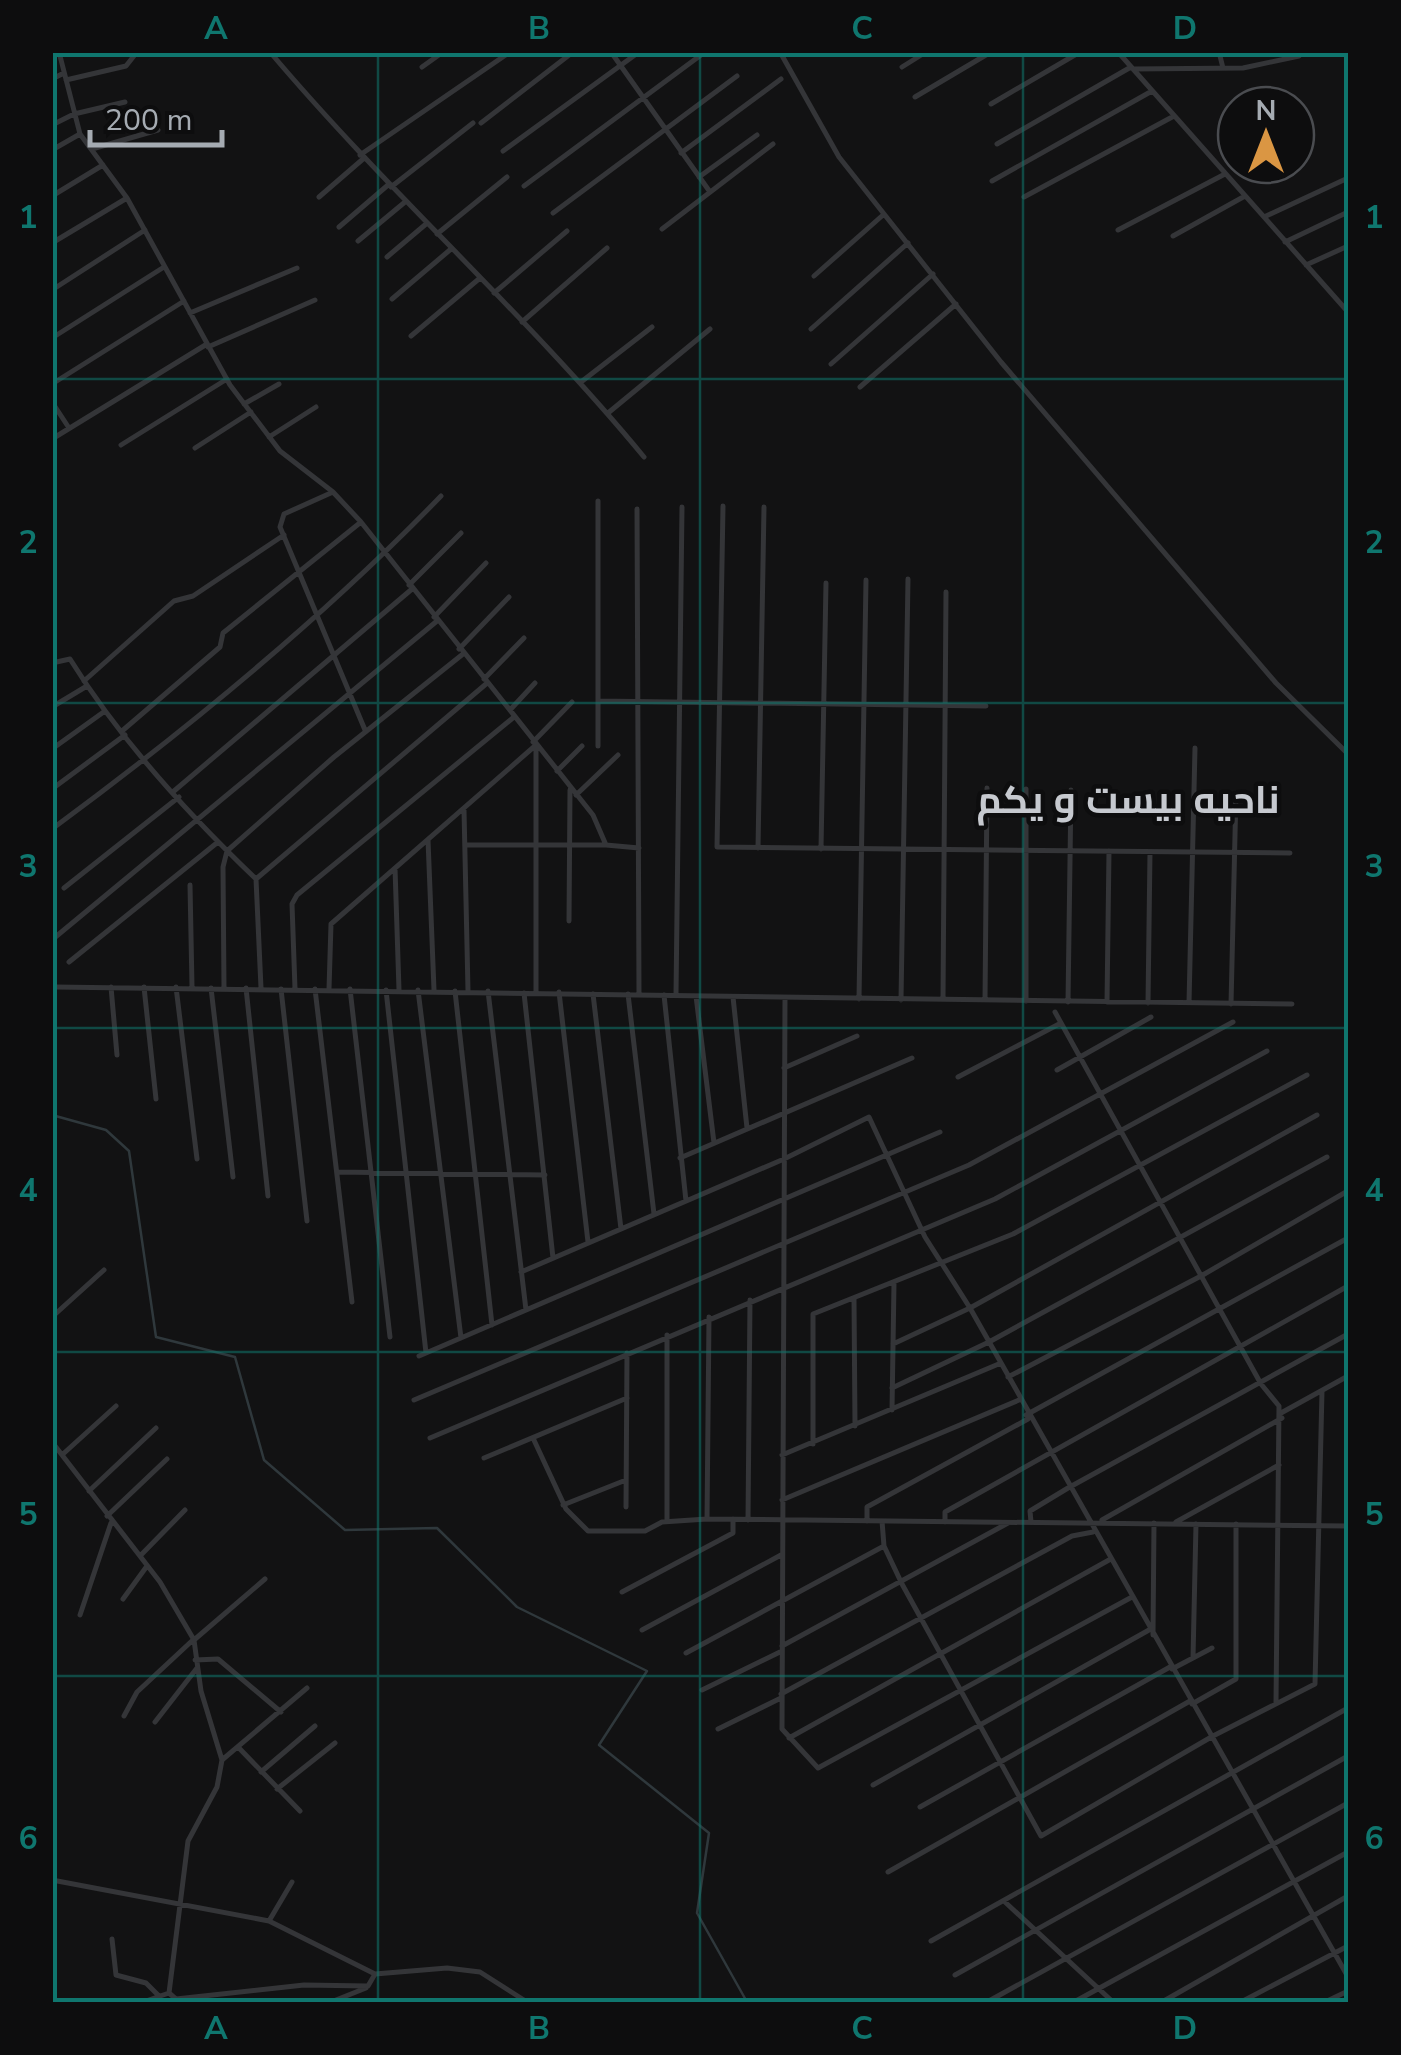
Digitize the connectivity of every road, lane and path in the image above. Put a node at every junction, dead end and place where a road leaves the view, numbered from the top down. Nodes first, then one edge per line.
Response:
1 (59, 52) edge
2 (137, 52) edge
3 (270, 52) edge
4 (442, 52) edge
5 (510, 52) edge
6 (573, 52) edge
7 (611, 52) edge
8 (639, 52) edge
9 (704, 52) edge
10 (780, 52) edge
11 (926, 52) edge
12 (992, 52) edge
13 (1080, 52) edge
14 (1118, 52) edge
15 (1218, 52) edge
16 (1251, 52) edge
17 (1299, 56) dead end
18 (1254, 65) junction
19 (422, 67) dead end
20 (620, 67) junction
21 (902, 67) dead end
22 (1132, 68) junction
23 (1222, 68) junction
24 (65, 76) junction
25 (737, 76) dead end
26 (52, 79) edge
27 (781, 79) dead end
28 (1152, 92) junction
29 (915, 97) dead end
30 (642, 98) junction
31 (125, 102) dead end
32 (990, 104) dead end
33 (74, 114) junction
34 (1174, 116) junction
35 (472, 123) dead end
36 (481, 123) dead end
37 (52, 125) edge
38 (664, 128) junction
39 (158, 130) dead end
40 (80, 134) junction
41 (758, 135) dead end
42 (774, 144) dead end
43 (996, 144) dead end
44 (92, 149) junction
45 (52, 150) edge
46 (503, 152) dead end
47 (682, 153) junction
48 (361, 157) junction
49 (1216, 164) edge
50 (103, 165) junction
51 (507, 177) dead end
52 (699, 177) junction
53 (1348, 178) edge
54 (1216, 179) edge
55 (992, 181) dead end
56 (1235, 185) edge
57 (389, 186) junction
58 (524, 186) dead end
59 (710, 192) junction
60 (52, 196) edge
61 (319, 196) dead end
62 (1245, 196) junction
63 (1024, 197) dead end
64 (126, 198) junction
65 (405, 202) junction
66 (1348, 212) edge
67 (553, 214) dead end
68 (884, 214) junction
69 (1264, 217) junction
70 (426, 224) junction
71 (340, 227) dead end
72 (662, 229) dead end
73 (145, 230) junction
74 (1118, 230) dead end
75 (567, 231) dead end
76 (436, 234) junction
77 (1174, 236) dead end
78 (358, 240) dead end
79 (52, 242) edge
80 (1285, 242) junction
81 (908, 244) junction
82 (1348, 246) edge
83 (607, 248) dead end
84 (451, 249) junction
85 (387, 256) dead end
86 (1306, 265) junction
87 (164, 267) junction
88 (297, 268) dead end
89 (933, 274) junction
90 (814, 276) dead end
91 (480, 278) junction
92 (52, 290) edge
93 (494, 292) junction
94 (392, 299) dead end
95 (184, 300) junction
96 (315, 300) dead end
97 (957, 304) junction
98 (1348, 312) edge
99 (190, 313) junction
100 (522, 322) junction
101 (652, 327) dead end
102 (710, 328) dead end
103 (810, 330) dead end
104 (411, 336) dead end
105 (52, 338) edge
106 (208, 346) junction
107 (831, 364) dead end
108 (227, 379) junction
109 (581, 382) junction
110 (52, 384) edge
111 (279, 384) dead end
112 (860, 387) dead end
113 (52, 402) edge
114 (244, 404) junction
115 (316, 407) dead end
116 (250, 412) junction
117 (608, 413) junction
118 (69, 428) junction
119 (269, 437) junction
120 (52, 439) edge
121 (121, 446) dead end
122 (195, 448) dead end
123 (644, 457) dead end
124 (333, 492) junction
125 (441, 496) dead end
126 (598, 501) dead end
127 (723, 506) dead end
128 (682, 507) dead end
129 (764, 507) dead end
130 (637, 508) dead end
131 (361, 522) junction
132 (461, 533) dead end
133 (284, 535) junction
134 (384, 554) junction
135 (486, 563) dead end
136 (299, 571) junction
137 (908, 579) dead end
138 (866, 580) dead end
139 (826, 583) dead end
140 (410, 587) junction
141 (946, 592) dead end
142 (509, 597) dead end
143 (316, 612) junction
144 (435, 619) junction
145 (524, 638) dead end
146 (461, 651) junction
147 (333, 654) junction
148 (52, 663) edge
149 (485, 681) junction
150 (535, 683) dead end
151 (86, 684) junction
152 (348, 692) junction
153 (598, 700) junction
154 (638, 701) junction
155 (572, 702) dead end
156 (679, 702) junction
157 (720, 702) junction
158 (760, 703) junction
159 (823, 704) junction
160 (864, 704) junction
161 (906, 705) junction
162 (945, 705) junction
163 (986, 706) dead end
164 (52, 708) edge
165 (105, 710) junction
166 (512, 714) junction
167 (366, 731) junction
168 (124, 733) junction
169 (535, 743) junction
170 (582, 746) dead end
171 (598, 746) dead end
172 (1195, 748) dead end
173 (52, 749) edge
174 (1348, 754) edge
175 (618, 755) dead end
176 (147, 758) junction
177 (557, 771) junction
178 (570, 787) junction
179 (987, 788) dead end
180 (52, 789) edge
181 (1026, 789) dead end
182 (1071, 790) dead end
183 (1236, 793) dead end
184 (176, 794) junction
185 (576, 795) junction
186 (464, 810) junction
187 (199, 821) junction
188 (52, 828) edge
189 (428, 840) junction
190 (218, 842) junction
191 (465, 845) junction
192 (536, 845) junction
193 (569, 845) junction
194 (606, 845) junction
195 (639, 848) junction
196 (758, 848) junction
197 (821, 849) junction
198 (862, 849) junction
199 (904, 850) junction
200 (944, 850) junction
201 (987, 850) junction
202 (227, 851) junction
203 (1026, 851) junction
204 (1070, 851) junction
205 (1110, 851) junction
206 (1150, 852) junction
207 (1193, 852) junction
208 (1234, 852) junction
209 (1290, 853) dead end
210 (395, 868) junction
211 (256, 879) junction
212 (190, 884) dead end
213 (64, 888) dead end
214 (569, 922) dead end
215 (53, 939) edge
216 (69, 962) dead end
217 (55, 987) edge
218 (111, 987) junction
219 (144, 987) junction
220 (176, 987) junction
221 (192, 988) junction
222 (210, 988) junction
223 (224, 988) junction
224 (246, 988) junction
225 (262, 988) junction
226 (282, 988) junction
227 (295, 989) junction
228 (315, 989) junction
229 (329, 989) junction
230 (350, 990) junction
231 (386, 990) junction
232 (399, 990) junction
233 (418, 990) junction
234 (434, 990) junction
235 (454, 990) junction
236 (468, 991) junction
237 (488, 991) junction
238 (524, 992) junction
239 (536, 992) junction
240 (558, 992) junction
241 (593, 993) junction
242 (628, 994) junction
243 (639, 994) junction
244 (664, 995) junction
245 (676, 995) junction
246 (696, 996) junction
247 (733, 997) junction
248 (785, 998) junction
249 (860, 999) junction
250 (901, 1000) junction
251 (943, 1000) junction
252 (985, 1000) junction
253 (1026, 1001) junction
254 (1068, 1002) junction
255 (1106, 1002) junction
256 (1148, 1003) junction
257 (1189, 1003) junction
258 (1231, 1004) junction
259 (1292, 1004) dead end
260 (1055, 1012) dead end
261 (1151, 1017) dead end
262 (1234, 1022) dead end
263 (1061, 1023) junction
264 (857, 1036) dead end
265 (1267, 1051) dead end
266 (118, 1055) dead end
267 (1080, 1057) junction
268 (912, 1058) dead end
269 (784, 1068) junction
270 (1056, 1070) dead end
271 (1307, 1076) dead end
272 (958, 1077) dead end
273 (1100, 1093) junction
274 (156, 1099) dead end
275 (784, 1113) junction
276 (1317, 1115) dead end
277 (747, 1129) junction
278 (940, 1132) dead end
279 (1121, 1132) junction
280 (714, 1143) junction
281 (886, 1155) junction
282 (1327, 1156) dead end
283 (680, 1158) junction
284 (784, 1158) junction
285 (198, 1160) dead end
286 (1141, 1167) junction
287 (337, 1172) junction
288 (371, 1172) junction
289 (406, 1173) junction
290 (440, 1174) junction
291 (476, 1174) junction
292 (510, 1174) junction
293 (545, 1175) junction
294 (233, 1177) dead end
295 (904, 1192) junction
296 (1346, 1192) edge
297 (268, 1196) dead end
298 (784, 1199) junction
299 (686, 1201) junction
300 (1161, 1204) junction
301 (654, 1214) junction
302 (307, 1221) dead end
303 (920, 1228) junction
304 (621, 1229) junction
305 (1180, 1238) junction
306 (1348, 1238) edge
307 (588, 1243) junction
308 (784, 1244) junction
309 (553, 1258) junction
310 (940, 1262) junction
311 (104, 1270) dead end
312 (521, 1272) junction
313 (1201, 1276) junction
314 (894, 1282) junction
315 (783, 1286) junction
316 (1348, 1286) edge
317 (854, 1299) junction
318 (750, 1300) junction
319 (352, 1302) dead end
320 (970, 1308) junction
321 (526, 1310) junction
322 (1220, 1311) junction
323 (52, 1317) edge
324 (710, 1317) junction
325 (492, 1325) junction
326 (1348, 1334) edge
327 (667, 1336) junction
328 (390, 1337) dead end
329 (461, 1338) junction
330 (989, 1342) junction
331 (893, 1344) junction
332 (1240, 1346) junction
333 (627, 1353) junction
334 (1001, 1364) junction
335 (1348, 1376) edge
336 (1008, 1377) junction
337 (1260, 1384) junction
338 (892, 1388) junction
339 (1322, 1390) junction
340 (627, 1398) junction
341 (414, 1400) dead end
342 (1019, 1400) junction
343 (116, 1406) dead end
344 (892, 1410) junction
345 (1281, 1415) junction
346 (1028, 1417) junction
347 (855, 1426) junction
348 (156, 1428) dead end
349 (430, 1438) dead end
350 (533, 1438) junction
351 (52, 1442) edge
352 (812, 1444) junction
353 (1048, 1453) junction
354 (63, 1454) junction
355 (782, 1456) junction
356 (484, 1458) dead end
357 (167, 1459) dead end
358 (1279, 1465) junction
359 (626, 1480) junction
360 (1068, 1488) junction
361 (89, 1492) junction
362 (782, 1500) junction
363 (564, 1504) junction
364 (626, 1507) dead end
365 (185, 1510) dead end
366 (706, 1519) junction
367 (109, 1520) junction
368 (733, 1520) junction
369 (748, 1520) junction
370 (782, 1520) junction
371 (667, 1521) junction
372 (868, 1521) junction
373 (882, 1521) junction
374 (1100, 1521) junction
375 (945, 1522) junction
376 (1008, 1522) junction
377 (1031, 1522) junction
378 (1088, 1523) junction
379 (1154, 1523) junction
380 (1173, 1524) junction
381 (1196, 1524) junction
382 (1236, 1524) junction
383 (1277, 1525) junction
384 (1318, 1526) junction
385 (1348, 1526) edge
386 (1094, 1532) junction
387 (884, 1546) junction
388 (782, 1554) junction
389 (140, 1556) junction
390 (1109, 1560) junction
391 (147, 1566) junction
392 (265, 1578) dead end
393 (902, 1584) junction
394 (622, 1592) dead end
395 (1132, 1596) junction
396 (124, 1599) dead end
397 (782, 1601) junction
398 (80, 1615) dead end
399 (922, 1619) junction
400 (642, 1630) dead end
401 (1151, 1633) junction
402 (194, 1639) junction
403 (782, 1648) junction
404 (1212, 1648) dead end
405 (686, 1652) dead end
406 (940, 1654) junction
407 (1193, 1658) junction
408 (196, 1664) junction
409 (1171, 1668) junction
410 (308, 1688) dead end
411 (702, 1690) dead end
412 (960, 1691) junction
413 (781, 1696) junction
414 (1191, 1703) junction
415 (1276, 1703) junction
416 (1348, 1708) edge
417 (281, 1712) junction
418 (124, 1716) dead end
419 (155, 1722) dead end
420 (315, 1726) dead end
421 (980, 1728) junction
422 (718, 1730) dead end
423 (1212, 1736) junction
424 (790, 1738) junction
425 (335, 1742) dead end
426 (238, 1747) junction
427 (1348, 1756) edge
428 (222, 1760) junction
429 (998, 1762) junction
430 (261, 1772) junction
431 (1232, 1772) junction
432 (873, 1785) dead end
433 (277, 1789) junction
434 (1018, 1798) junction
435 (1348, 1803) edge
436 (920, 1806) dead end
437 (1254, 1808) junction
438 (300, 1811) dead end
439 (1274, 1844) junction
440 (1348, 1852) edge
441 (888, 1872) dead end
442 (52, 1880) edge
443 (1294, 1881) junction
444 (292, 1882) dead end
445 (1348, 1896) edge
446 (1005, 1902) junction
447 (177, 1903) junction
448 (1314, 1915) junction
449 (269, 1921) junction
450 (1035, 1928) junction
451 (112, 1940) dead end
452 (931, 1941) dead end
453 (1348, 1946) edge
454 (1334, 1955) junction
455 (1067, 1959) junction
456 (374, 1974) junction
457 (956, 1975) dead end
458 (1348, 1977) edge
459 (368, 1986) junction
460 (1100, 1989) junction
461 (1348, 1991) edge
462 (169, 1994) junction
463 (160, 1997) junction
464 (143, 2002) edge
465 (331, 2002) edge
466 (528, 2002) edge
467 (987, 2002) edge
468 (1074, 2002) edge
469 (1114, 2002) edge
470 (1162, 2002) edge
471 (1241, 2002) edge
472 (1325, 2002) edge

1 - 24 street
2 - 24 street
3 - 48 street
4 - 19 street
5 - 48 street
6 - 36 street
7 - 20 street
8 - 20 street
9 - 30 street
10 - 68 street
11 - 21 street
12 - 29 street
13 - 32 street
14 - 22 street
15 - 23 street
16 - 18 street
17 - 18 street
18 - 23 street
20 - 30 street
20 - 46 street
22 - 23 street
22 - 28 street
22 - 43 street
24 - 26 street
24 - 33 street
25 - 38 street
27 - 47 street
28 - 34 street
28 - 55 street
30 - 38 street
30 - 58 street
31 - 33 street
33 - 37 street
33 - 40 street
34 - 49 street
34 - 63 street
35 - 57 street
38 - 47 street
38 - 67 street
39 - 44 street
40 - 44 street
40 - 45 street
41 - 52 street
42 - 59 street
44 - 50 street
47 - 52 street
48 - 57 street
48 - 61 street
50 - 60 street
50 - 64 street
51 - 76 street
52 - 59 street
53 - 69 street
54 - 74 street
56 - 62 street
57 - 65 street
57 - 71 street
59 - 72 street
62 - 69 street
62 - 77 street
64 - 73 street
64 - 79 street
65 - 70 street
65 - 78 street
66 - 80 street
68 - 81 street
68 - 90 street
69 - 80 street
70 - 76 street
70 - 85 street
73 - 87 street
73 - 92 street
75 - 93 street
76 - 84 street
80 - 86 street
81 - 89 street
81 - 103 street
82 - 86 street
83 - 100 street
84 - 91 street
84 - 94 street
86 - 98 street
87 - 95 street
87 - 105 street
88 - 99 street
89 - 97 street
89 - 107 street
91 - 93 street
91 - 104 street
93 - 100 street
95 - 99 street
95 - 110 street
96 - 106 street
97 - 112 street
97 - 174 street
99 - 106 street
100 - 109 street
101 - 109 street
102 - 117 street
106 - 108 street
106 - 118 street
108 - 114 street
108 - 121 street
109 - 117 street
111 - 114 street
113 - 118 street
114 - 116 street
115 - 119 street
116 - 119 street
116 - 122 street
117 - 123 street
118 - 120 street
119 - 124 street
124 - 131 street
124 - 133 street
125 - 134 street
126 - 153 street
127 - 157 street
128 - 156 street
129 - 158 street
130 - 154 street
131 - 134 street
131 - 136 street
132 - 140 street
133 - 136 street
133 - 151 street
134 - 140 street
134 - 143 street
135 - 144 street
136 - 143 street
136 - 168 street
137 - 161 street
138 - 160 street
139 - 159 street
140 - 144 street
140 - 147 street
141 - 162 street
142 - 146 street
143 - 147 street
143 - 176 street
144 - 146 street
144 - 152 street
145 - 149 street
146 - 149 street
146 - 167 street
147 - 152 street
147 - 184 street
148 - 151 street
149 - 166 street
149 - 211 street
150 - 166 street
151 - 164 street
151 - 165 street
152 - 167 street
152 - 187 street
153 - 154 street
153 - 171 street
154 - 156 street
154 - 195 street
155 - 169 street
156 - 157 street
156 - 245 street
157 - 158 street
157 - 196 street
158 - 159 street
158 - 196 street
159 - 160 street
159 - 197 street
160 - 161 street
160 - 198 street
161 - 162 street
161 - 199 street
162 - 163 street
162 - 200 street
165 - 168 street
165 - 173 street
166 - 169 street
166 - 227 street
167 - 202 street
168 - 176 street
168 - 180 street
169 - 177 street
169 - 186 street
169 - 192 street
170 - 177 street
172 - 207 street
175 - 185 street
176 - 184 street
176 - 188 street
177 - 178 street
178 - 185 street
178 - 193 street
179 - 201 street
181 - 203 street
182 - 204 street
183 - 208 street
184 - 187 street
184 - 213 street
185 - 194 street
186 - 189 street
186 - 191 street
187 - 190 street
187 - 215 street
189 - 210 street
189 - 234 street
190 - 202 street
190 - 216 street
191 - 192 street
191 - 236 street
192 - 193 street
192 - 239 street
193 - 194 street
193 - 214 street
194 - 195 street
195 - 243 street
196 - 197 street
197 - 198 street
198 - 199 street
198 - 249 street
199 - 200 street
199 - 250 street
200 - 201 street
200 - 251 street
201 - 203 street
201 - 252 street
202 - 211 street
202 - 223 street
203 - 204 street
203 - 253 street
204 - 205 street
204 - 254 street
205 - 206 street
205 - 255 street
206 - 207 street
206 - 256 street
207 - 208 street
207 - 257 street
208 - 209 street
208 - 258 street
210 - 229 street
210 - 232 street
211 - 225 street
212 - 221 street
217 - 218 street
218 - 219 street
218 - 266 street
219 - 220 street
219 - 274 street
220 - 221 street
220 - 285 street
221 - 222 street
222 - 223 street
222 - 294 street
223 - 224 street
224 - 225 street
224 - 297 street
225 - 226 street
226 - 227 street
226 - 302 street
227 - 228 street
228 - 229 street
228 - 287 street
229 - 230 street
230 - 231 street
230 - 288 street
231 - 232 street
231 - 289 street
232 - 233 street
233 - 234 street
233 - 290 street
234 - 235 street
235 - 236 street
235 - 291 street
236 - 237 street
237 - 238 street
237 - 292 street
238 - 239 street
238 - 293 street
239 - 240 street
240 - 241 street
240 - 307 street
241 - 242 street
241 - 304 street
242 - 243 street
242 - 301 street
243 - 244 street
244 - 245 street
244 - 283 street
245 - 246 street
246 - 247 street
246 - 280 street
247 - 248 street
247 - 277 street
248 - 249 street
248 - 269 street
249 - 250 street
250 - 251 street
251 - 252 street
252 - 253 street
253 - 254 street
254 - 255 street
255 - 256 street
256 - 257 street
257 - 258 street
258 - 259 street
260 - 263 street
261 - 267 street
262 - 273 street
263 - 267 street
263 - 272 street
264 - 269 street
265 - 279 street
267 - 270 street
267 - 273 street
268 - 275 street
269 - 275 street
271 - 286 street
273 - 279 street
273 - 295 street
275 - 277 street
275 - 284 street
276 - 300 street
277 - 280 street
278 - 281 street
279 - 286 street
279 - 303 street
280 - 283 street
281 - 284 street
281 - 295 street
281 - 298 street
282 - 305 street
283 - 299 street
284 - 298 street
284 - 299 street
286 - 300 street
286 - 310 street
287 - 288 street
287 - 319 street
288 - 289 street
288 - 328 street
289 - 290 street
289 - 329 street
290 - 291 street
290 - 329 street
291 - 292 street
291 - 325 street
292 - 293 street
292 - 312 street
293 - 309 street
295 - 303 street
295 - 308 street
296 - 313 street
298 - 308 street
298 - 321 street
299 - 301 street
300 - 305 street
300 - 320 street
301 - 304 street
303 - 310 street
303 - 315 street
304 - 307 street
305 - 313 street
305 - 330 street
306 - 322 street
307 - 309 street
308 - 315 street
308 - 341 street
309 - 312 street
310 - 314 street
310 - 320 street
311 - 323 street
312 - 321 street
313 - 322 street
313 - 336 street
314 - 317 street
314 - 331 street
315 - 318 street
315 - 355 street
316 - 332 street
317 - 347 street
317 - 352 street
318 - 324 street
318 - 369 street
320 - 330 street
320 - 331 street
321 - 325 street
322 - 332 street
322 - 346 street
324 - 327 street
324 - 366 street
325 - 329 street
326 - 337 street
327 - 333 street
327 - 371 street
330 - 334 street
330 - 338 street
331 - 338 street
332 - 337 street
332 - 353 street
333 - 340 street
333 - 349 street
334 - 336 street
334 - 344 street
335 - 339 street
336 - 342 street
337 - 345 street
337 - 360 street
338 - 344 street
339 - 345 street
339 - 384 street
340 - 350 street
340 - 359 street
342 - 346 street
342 - 362 street
343 - 354 street
344 - 347 street
345 - 358 street
345 - 374 street
346 - 353 street
346 - 372 street
347 - 352 street
348 - 361 street
350 - 356 street
350 - 363 street
351 - 354 street
352 - 355 street
353 - 360 street
353 - 375 street
354 - 361 street
355 - 362 street
357 - 367 street
358 - 380 street
358 - 383 street
359 - 363 street
359 - 364 street
360 - 377 street
360 - 378 street
361 - 367 street
362 - 370 street
363 - 371 street
365 - 389 street
366 - 368 street
366 - 371 street
367 - 389 street
367 - 398 street
368 - 369 street
368 - 394 street
369 - 370 street
370 - 372 street
370 - 388 street
372 - 373 street
373 - 375 street
373 - 387 street
374 - 378 street
374 - 379 street
375 - 376 street
376 - 377 street
376 - 393 street
377 - 378 street
378 - 386 street
379 - 380 street
379 - 401 street
380 - 381 street
381 - 382 street
381 - 407 street
382 - 383 street
382 - 414 street
383 - 384 street
383 - 415 street
384 - 385 street
384 - 415 street
386 - 390 street
386 - 399 street
387 - 393 street
387 - 397 street
388 - 397 street
388 - 400 street
389 - 391 street
390 - 395 street
390 - 406 street
391 - 396 street
391 - 402 street
392 - 402 street
393 - 399 street
393 - 403 street
395 - 401 street
395 - 412 street
397 - 403 street
397 - 405 street
399 - 406 street
399 - 413 street
401 - 409 street
401 - 421 street
402 - 408 street
402 - 418 street
403 - 411 street
403 - 413 street
404 - 407 street
406 - 412 street
406 - 424 street
407 - 409 street
408 - 417 street
408 - 419 street
408 - 428 street
409 - 414 street
409 - 429 street
410 - 417 street
412 - 421 street
412 - 424 street
413 - 422 street
413 - 424 street
414 - 423 street
414 - 434 street
415 - 423 street
416 - 431 street
417 - 426 street
420 - 430 street
421 - 429 street
421 - 432 street
423 - 431 street
423 - 434 street
425 - 433 street
426 - 428 street
426 - 430 street
427 - 437 street
428 - 447 street
429 - 434 street
429 - 436 street
430 - 433 street
431 - 437 street
431 - 446 street
433 - 438 street
434 - 441 street
435 - 439 street
437 - 439 street
437 - 450 street
439 - 443 street
439 - 455 street
440 - 443 street
442 - 447 street
443 - 448 street
443 - 460 street
444 - 449 street
445 - 448 street
446 - 450 street
446 - 452 street
447 - 449 street
447 - 462 street
448 - 454 street
448 - 470 street
449 - 456 street
450 - 455 street
450 - 457 street
451 - 463 street
453 - 454 street
454 - 458 street
454 - 471 street
455 - 460 street
455 - 467 street
456 - 459 street
456 - 466 street
459 - 462 street
459 - 465 street
460 - 468 street
460 - 469 street
461 - 472 street
462 - 463 street
463 - 464 street

